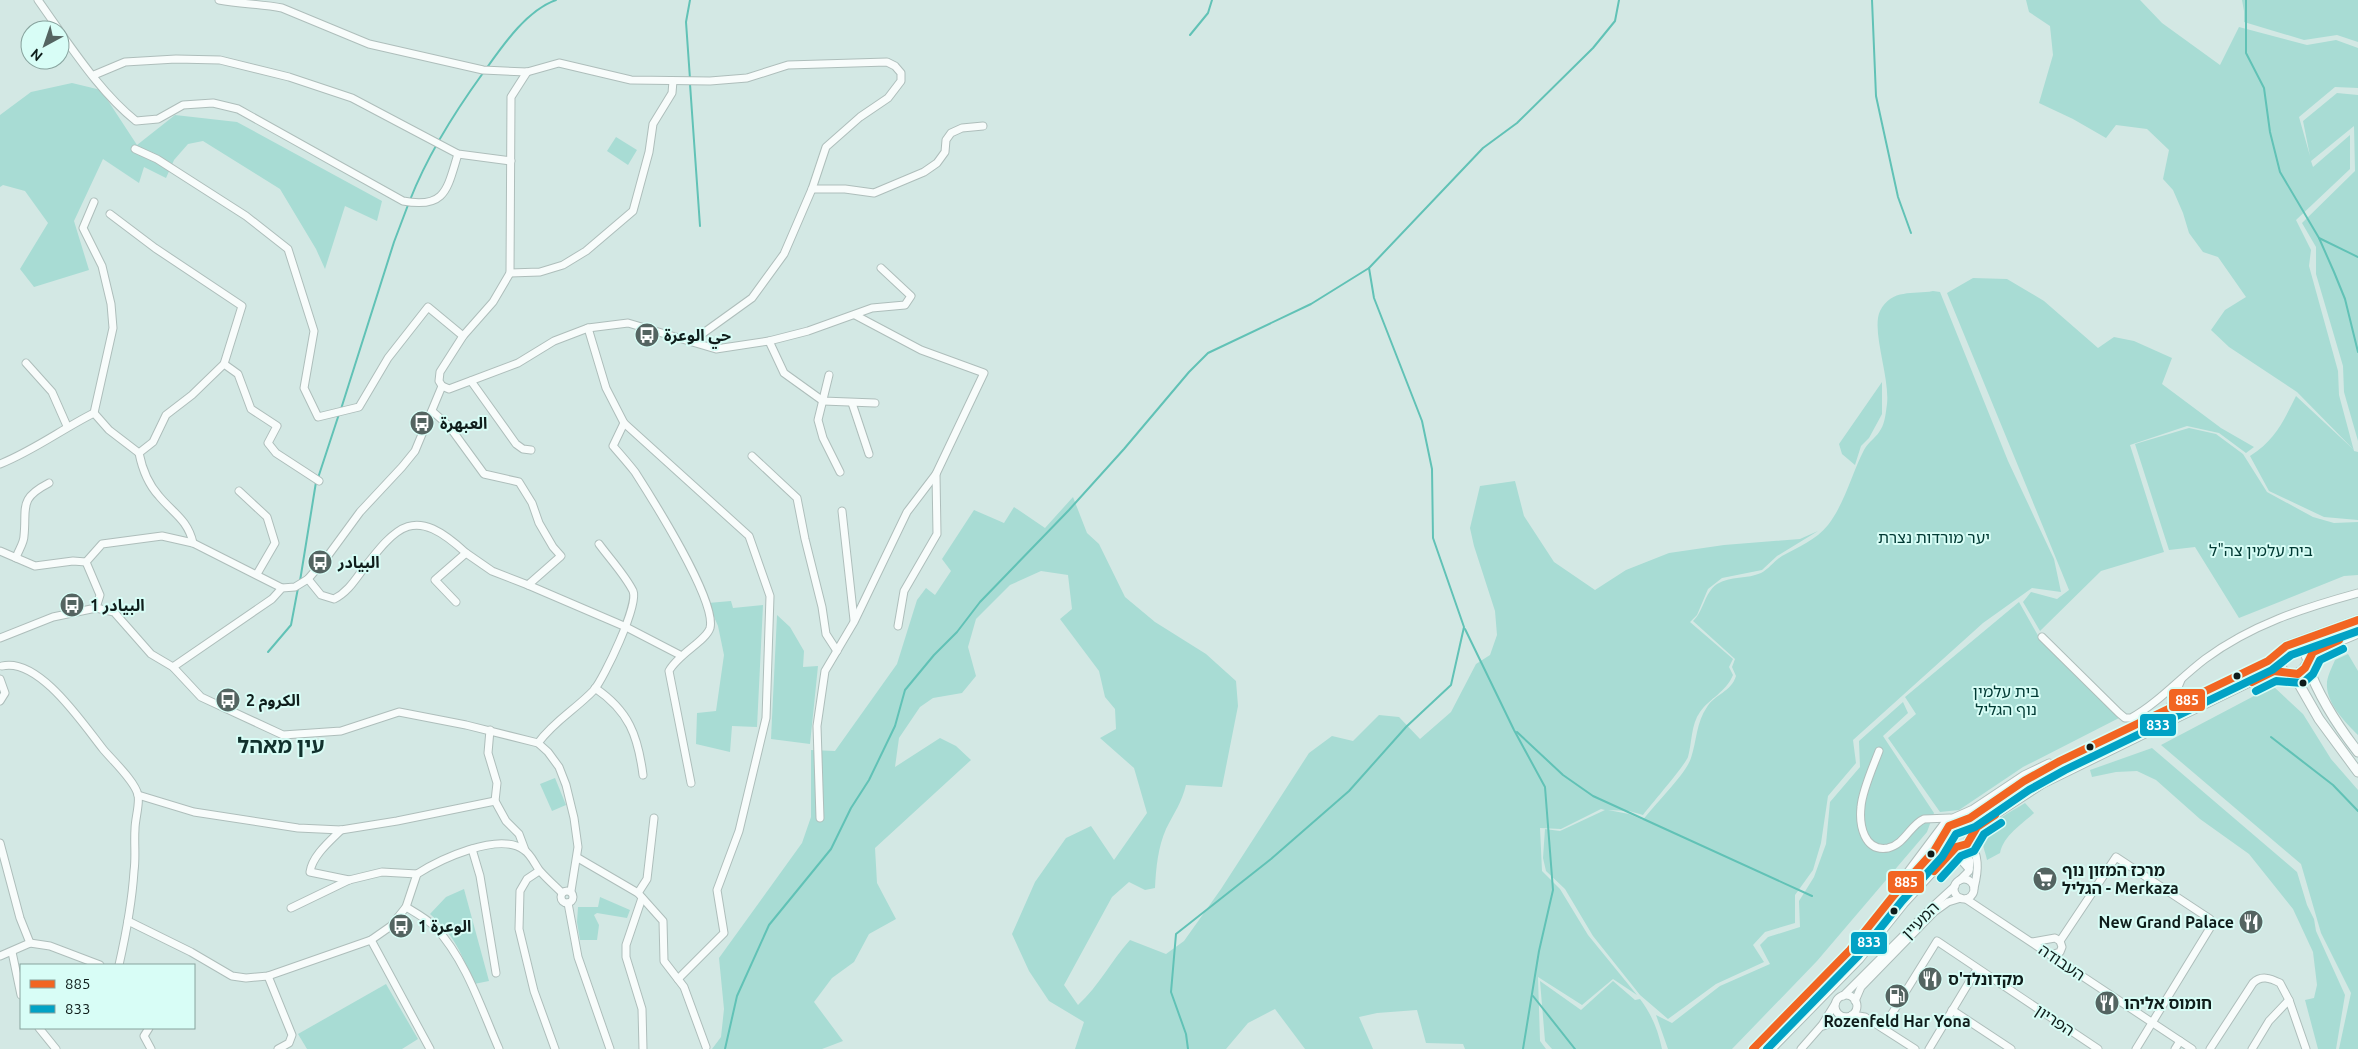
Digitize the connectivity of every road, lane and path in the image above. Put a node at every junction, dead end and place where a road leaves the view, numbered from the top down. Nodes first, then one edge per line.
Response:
1 (38, 0) edge
2 (219, 0) edge
3 (52, 20) edge
4 (70, 46) edge
5 (527, 72) junction
6 (94, 75) junction
7 (673, 81) junction
8 (983, 126) dead end
9 (135, 149) dead end
10 (458, 154) junction
11 (511, 161) junction
12 (812, 189) junction
13 (94, 202) dead end
14 (110, 214) dead end
15 (881, 268) dead end
16 (510, 273) junction
17 (855, 315) junction
18 (588, 328) junction
19 (463, 336) junction
20 (769, 341) junction
21 (696, 342) junction
22 (26, 363) dead end
23 (224, 364) junction
24 (829, 375) dead end
25 (470, 381) junction
26 (442, 386) junction
27 (823, 401) junction
28 (852, 403) junction
29 (875, 403) dead end
30 (432, 411) junction
31 (94, 413) junction
32 (624, 423) junction
33 (68, 426) junction
34 (531, 450) dead end
35 (139, 453) junction
36 (869, 454) dead end
37 (752, 456) dead end
38 (0, 464) edge
39 (840, 472) dead end
40 (936, 474) junction
41 (319, 481) dead end
42 (49, 482) dead end
43 (239, 491) dead end
44 (842, 511) dead end
45 (192, 543) junction
46 (599, 544) dead end
47 (0, 551) edge
48 (466, 553) junction
49 (16, 558) junction
50 (86, 562) junction
51 (257, 574) junction
52 (308, 579) junction
53 (528, 585) junction
54 (282, 588) junction
55 (2354, 594) edge
56 (456, 602) dead end
57 (96, 608) junction
58 (2358, 620) edge
59 (854, 622) junction
60 (898, 626) dead end
61 (626, 628) junction
62 (2358, 633) edge
63 (2042, 636) dead end
64 (0, 638) edge
65 (2291, 644) junction
66 (837, 651) junction
67 (2279, 653) junction
68 (680, 655) junction
69 (2308, 663) junction
70 (1, 667) edge
71 (173, 667) junction
72 (2287, 673) junction
73 (2184, 675) junction
74 (0, 679) edge
75 (595, 688) junction
76 (0, 701) edge
77 (2169, 709) junction
78 (490, 730) junction
79 (538, 743) junction
80 (1879, 752) dead end
81 (2358, 752) edge
82 (2358, 772) edge
83 (643, 775) dead end
84 (691, 784) dead end
85 (138, 795) junction
86 (495, 801) junction
87 (654, 818) dead end
88 (820, 818) dead end
89 (1927, 819) junction
90 (1953, 820) junction
91 (341, 830) junction
92 (1945, 834) junction
93 (1970, 837) junction
94 (1935, 838) junction
95 (0, 843) edge
96 (1958, 847) junction
97 (472, 849) junction
98 (524, 850) junction
99 (578, 858) junction
100 (1938, 867) junction
101 (1969, 869) junction
102 (539, 870) junction
103 (416, 874) junction
104 (349, 880) junction
105 (1960, 880) junction
106 (1955, 886) junction
107 (1974, 889) junction
108 (571, 891) junction
109 (562, 893) junction
110 (640, 896) junction
111 (1964, 898) junction
112 (568, 903) junction
113 (406, 907) junction
114 (290, 908) dead end
115 (1983, 908) junction
116 (1874, 920) junction
117 (128, 921) junction
118 (371, 940) junction
119 (2032, 942) junction
120 (2060, 942) junction
121 (30, 943) junction
122 (12, 952) junction
123 (2051, 955) junction
124 (0, 956) edge
125 (97, 964) edge
126 (119, 964) edge
127 (1977, 969) junction
128 (496, 973) dead end
129 (268, 976) junction
130 (678, 979) junction
131 (20, 990) edge
132 (1843, 996) junction
133 (2289, 1000) junction
134 (1856, 1003) junction
135 (1835, 1004) junction
136 (1952, 1010) junction
137 (1848, 1016) junction
138 (1870, 1020) junction
139 (2153, 1023) junction
140 (1883, 1028) junction
141 (40, 1029) edge
142 (148, 1029) edge
143 (1817, 1032) junction
144 (2180, 1041) junction
145 (706, 1047) dead end
146 (56, 1049) edge
147 (151, 1049) edge
148 (278, 1049) edge
149 (430, 1049) edge
150 (499, 1049) edge
151 (555, 1049) edge
152 (610, 1049) edge
153 (643, 1049) edge
154 (1753, 1049) edge
155 (1772, 1049) edge
156 (1801, 1049) edge
157 (1915, 1049) edge
158 (1929, 1049) edge
159 (2011, 1049) edge
160 (2098, 1049) edge
161 (2136, 1049) edge
162 (2175, 1049) edge
163 (2192, 1049) edge
164 (2210, 1049) edge
165 (2252, 1049) edge
166 (2306, 1049) edge

1 - 3 street
2 - 5 street
4 - 6 street
5 - 7 street
5 - 11 street
6 - 10 street
6 - 10 street
7 - 12 street
7 - 16 street
8 - 12 street
9 - 19 street
10 - 11 street
11 - 16 street
12 - 21 street
13 - 31 street
14 - 23 street
15 - 17 street
16 - 19 street
17 - 20 street
17 - 40 street
18 - 21 street
18 - 25 street
18 - 32 street
19 - 26 street
20 - 21 street
20 - 27 street
22 - 33 street
23 - 35 street
23 - 41 street
24 - 27 street
25 - 26 street
25 - 34 street
26 - 30 street
27 - 28 street
27 - 39 street
28 - 29 street
28 - 36 street
30 - 52 street
30 - 53 street
31 - 33 street
31 - 35 street
32 - 68 street
32 - 130 street
33 - 38 street
35 - 45 street
37 - 66 street
40 - 59 street
40 - 60 street
42 - 49 street
43 - 51 street
44 - 59 street
45 - 50 street
45 - 51 street
46 - 61 street
47 - 49 street
48 - 52 street
48 - 53 street
48 - 56 street
49 - 50 street
50 - 57 street
51 - 54 street
52 - 54 street
53 - 61 street
54 - 71 street
55 - 73 street
57 - 64 street
57 - 71 street
58 - 65 main road
59 - 66 street
61 - 68 street
61 - 75 street
62 - 69 main road
63 - 73 street
65 - 67 main road
65 - 69 main road
66 - 88 street
67 - 72 main road
67 - 77 street
68 - 84 street
69 - 72 main road
69 - 81 main road
70 - 85 street
71 - 78 street
72 - 82 main road
72 - 93 street
73 - 77 street
74 - 76 street
75 - 79 street
75 - 83 street
77 - 90 street
78 - 79 street
78 - 86 street
79 - 99 street
80 - 89 street
85 - 91 street
85 - 117 street
86 - 91 street
86 - 98 street
87 - 110 street
89 - 90 street
89 - 94 street
90 - 92 street
90 - 93 street
90 - 94 street
91 - 104 street
92 - 96 street
92 - 116 street
93 - 96 street
93 - 107 street
94 - 116 street
95 - 121 street
96 - 100 street
96 - 101 street
97 - 98 street
97 - 103 street
97 - 128 street
98 - 102 street
99 - 108 street
99 - 110 street
100 - 101 street
100 - 155 street
101 - 105 street
102 - 109 street
102 - 151 street
103 - 104 street
103 - 113 street
104 - 114 street
105 - 106 street
105 - 107 street
106 - 111 street
106 - 132 street, המעיין
107 - 111 street
107 - 115 street, העבודה
108 - 109 street
108 - 112 street
109 - 112 street
110 - 130 street
110 - 153 street
111 - 115 street, העבודה
111 - 134 street, המעיין
112 - 152 street
113 - 118 street
113 - 150 street
115 - 119 street, העבודה
116 - 154 street
117 - 126 street
117 - 129 street
118 - 129 street
118 - 149 street
119 - 120 street
119 - 123 street, העבודה
120 - 123 street
120 - 139 street
121 - 122 street
121 - 125 street
122 - 124 street
122 - 131 street
123 - 139 street, העבודה
127 - 136 street
127 - 140 street, הפריון
127 - 160 street, הפריון
129 - 148 street
130 - 145 street
132 - 134 street
132 - 135 street
133 - 164 street
133 - 165 street
133 - 166 street
134 - 137 street
134 - 138 street
135 - 137 street
135 - 143 street
136 - 158 street
136 - 159 street
137 - 138 street
137 - 143 street
138 - 140 street
139 - 144 street, העבודה
139 - 161 street
140 - 157 street
141 - 146 street
142 - 147 street
143 - 156 street
144 - 162 street
144 - 163 street, העבודה

